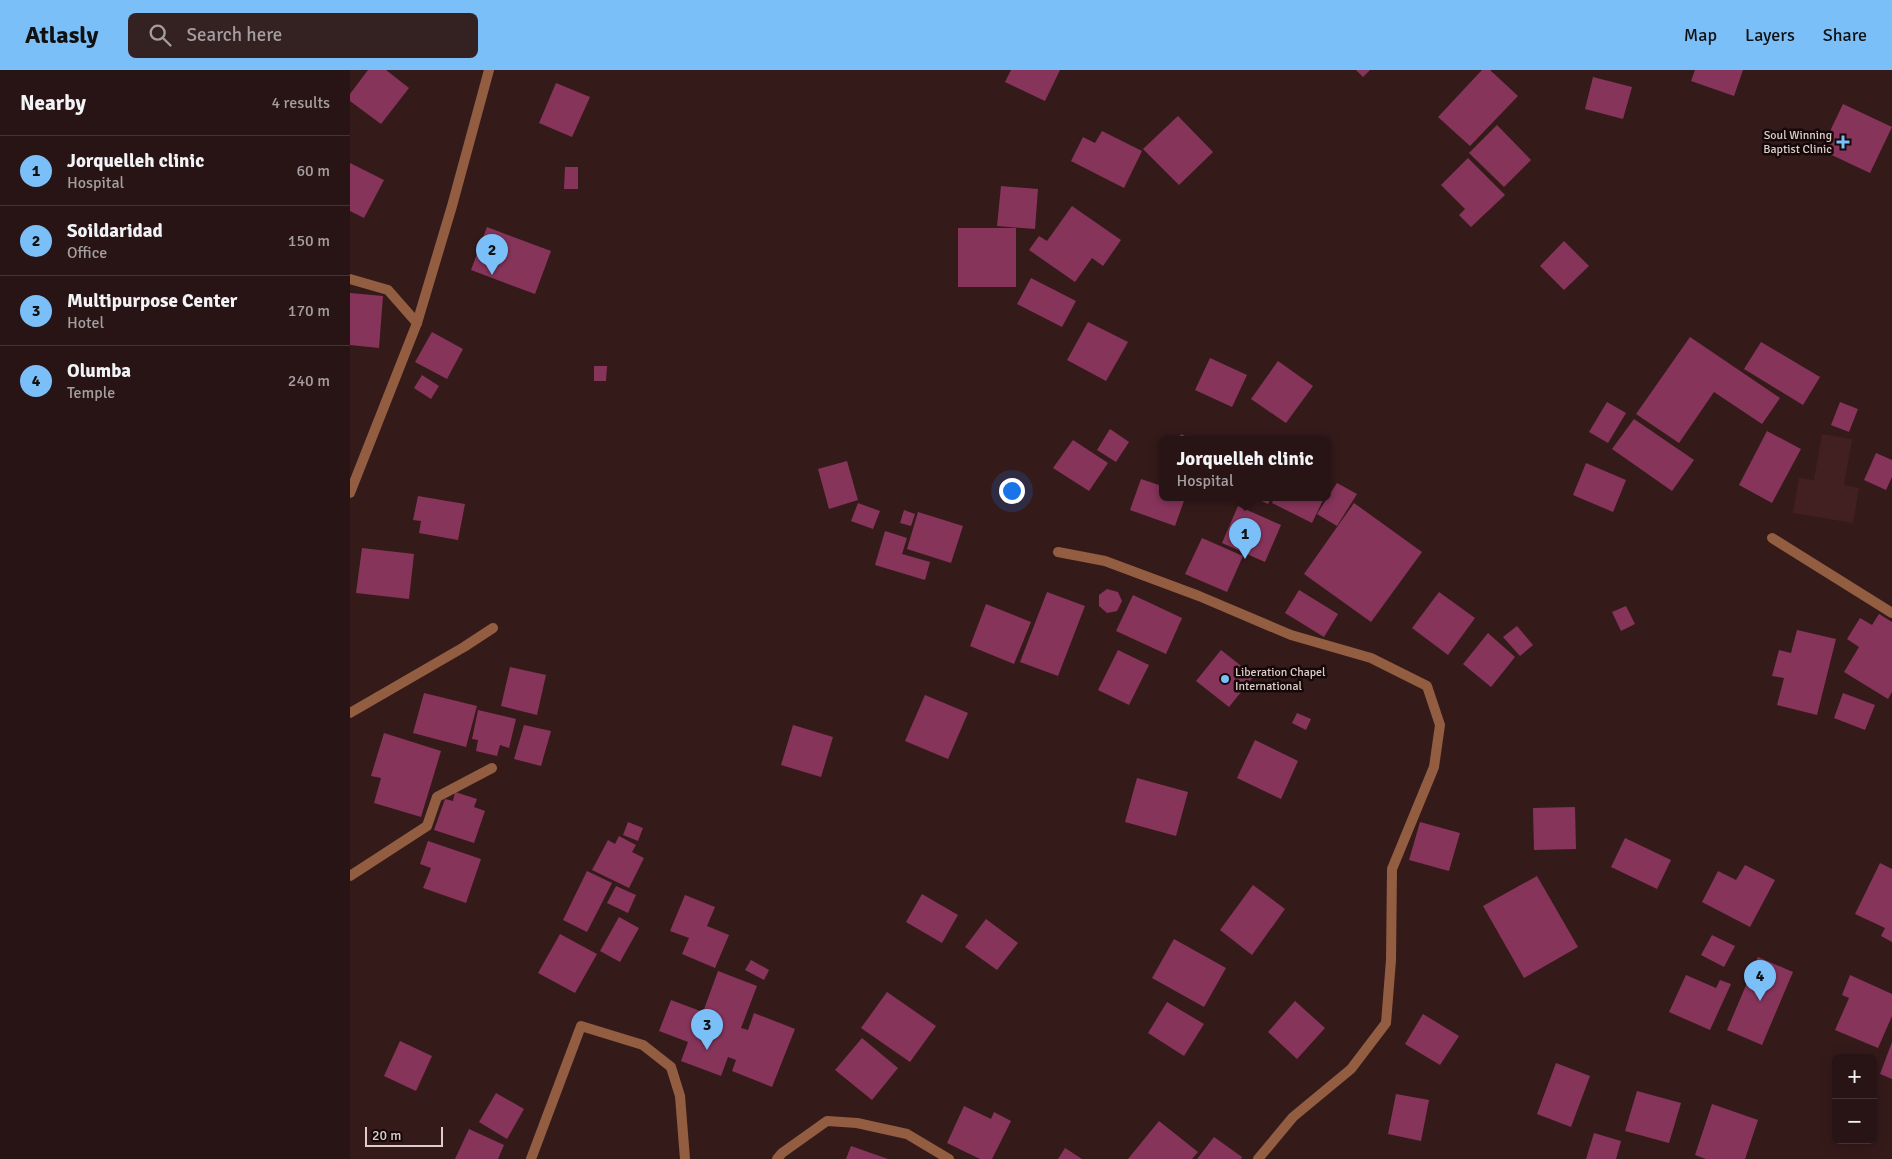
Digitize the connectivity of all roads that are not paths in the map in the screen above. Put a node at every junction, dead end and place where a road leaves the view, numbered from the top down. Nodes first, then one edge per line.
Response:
1 (489, 70) edge
2 (350, 279) edge
3 (418, 323) junction
4 (350, 493) edge
5 (1772, 538) dead end
6 (1058, 552) dead end
7 (1892, 613) edge
8 (493, 628) dead end
9 (350, 713) edge
10 (492, 768) dead end
11 (350, 876) edge
12 (531, 1159) edge
13 (685, 1159) edge
14 (777, 1159) edge
15 (949, 1159) edge
16 (1258, 1159) edge

1 - 3 street
2 - 3 street
3 - 4 street
5 - 7 street
6 - 16 street
8 - 9 street
10 - 11 street
12 - 13 street
14 - 15 street

